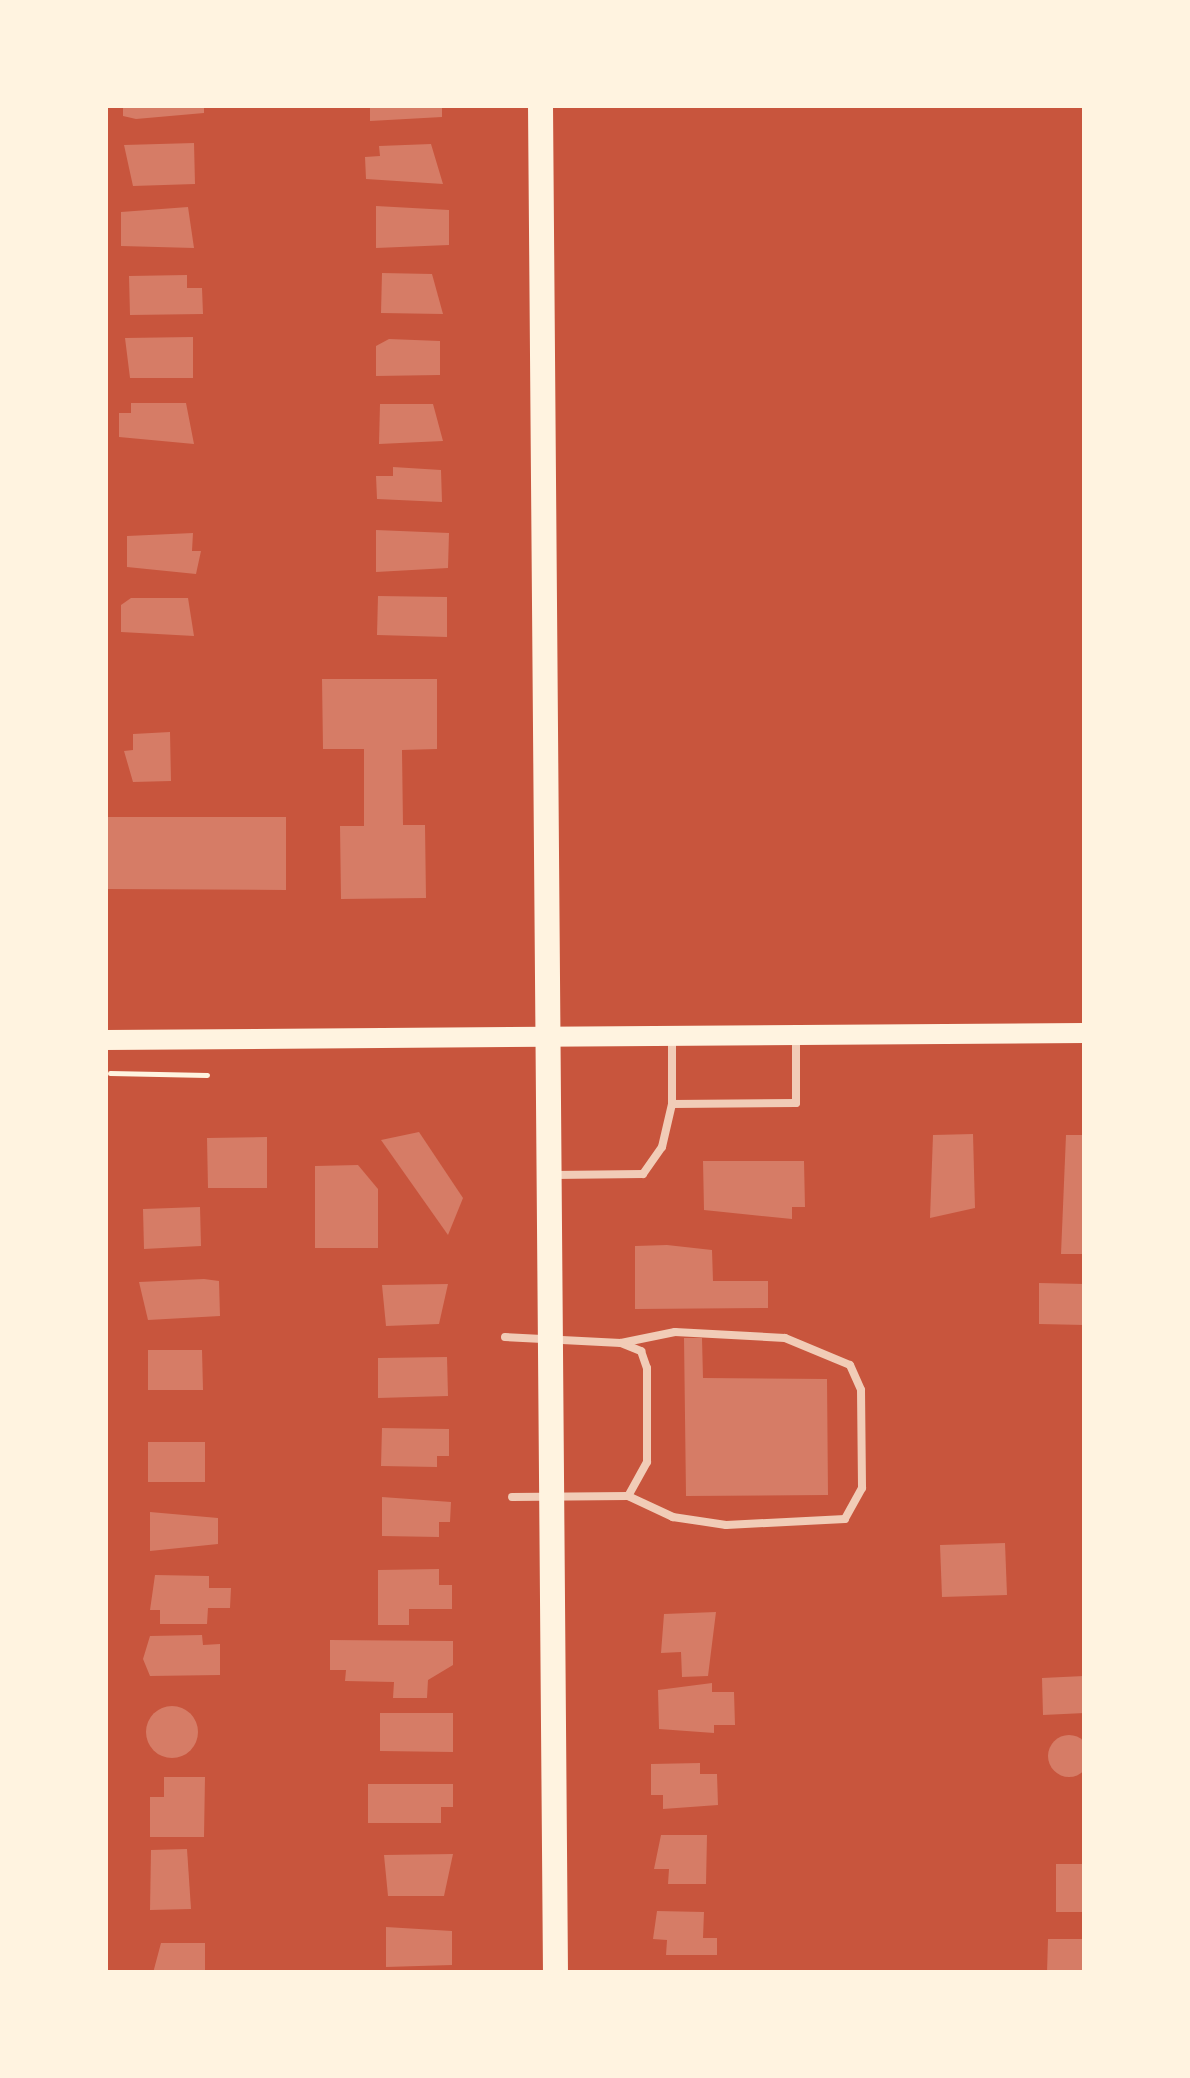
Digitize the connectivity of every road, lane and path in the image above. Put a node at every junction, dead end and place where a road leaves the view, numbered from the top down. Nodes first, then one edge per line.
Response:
1 (540, 105) edge
2 (1085, 1033) edge
3 (796, 1035) junction
4 (672, 1036) junction
5 (548, 1037) junction
6 (105, 1040) edge
7 (110, 1073) dead end
8 (207, 1075) dead end
9 (672, 1104) junction
10 (548, 1175) junction
11 (506, 1337) dead end
12 (550, 1339) junction
13 (621, 1343) junction
14 (551, 1496) junction
15 (628, 1496) junction
16 (512, 1497) dead end
17 (555, 1973) edge

1 - 5 main road
2 - 3 main road
3 - 4 main road
3 - 9 lane
4 - 5 main road
4 - 9 lane
5 - 6 main road
5 - 10 main road
7 - 8 path
9 - 10 lane
10 - 12 main road
11 - 12 lane
12 - 13 lane
12 - 14 main road
13 - 15 lane
13 - 15 lane
14 - 15 lane
14 - 16 lane
14 - 17 main road

